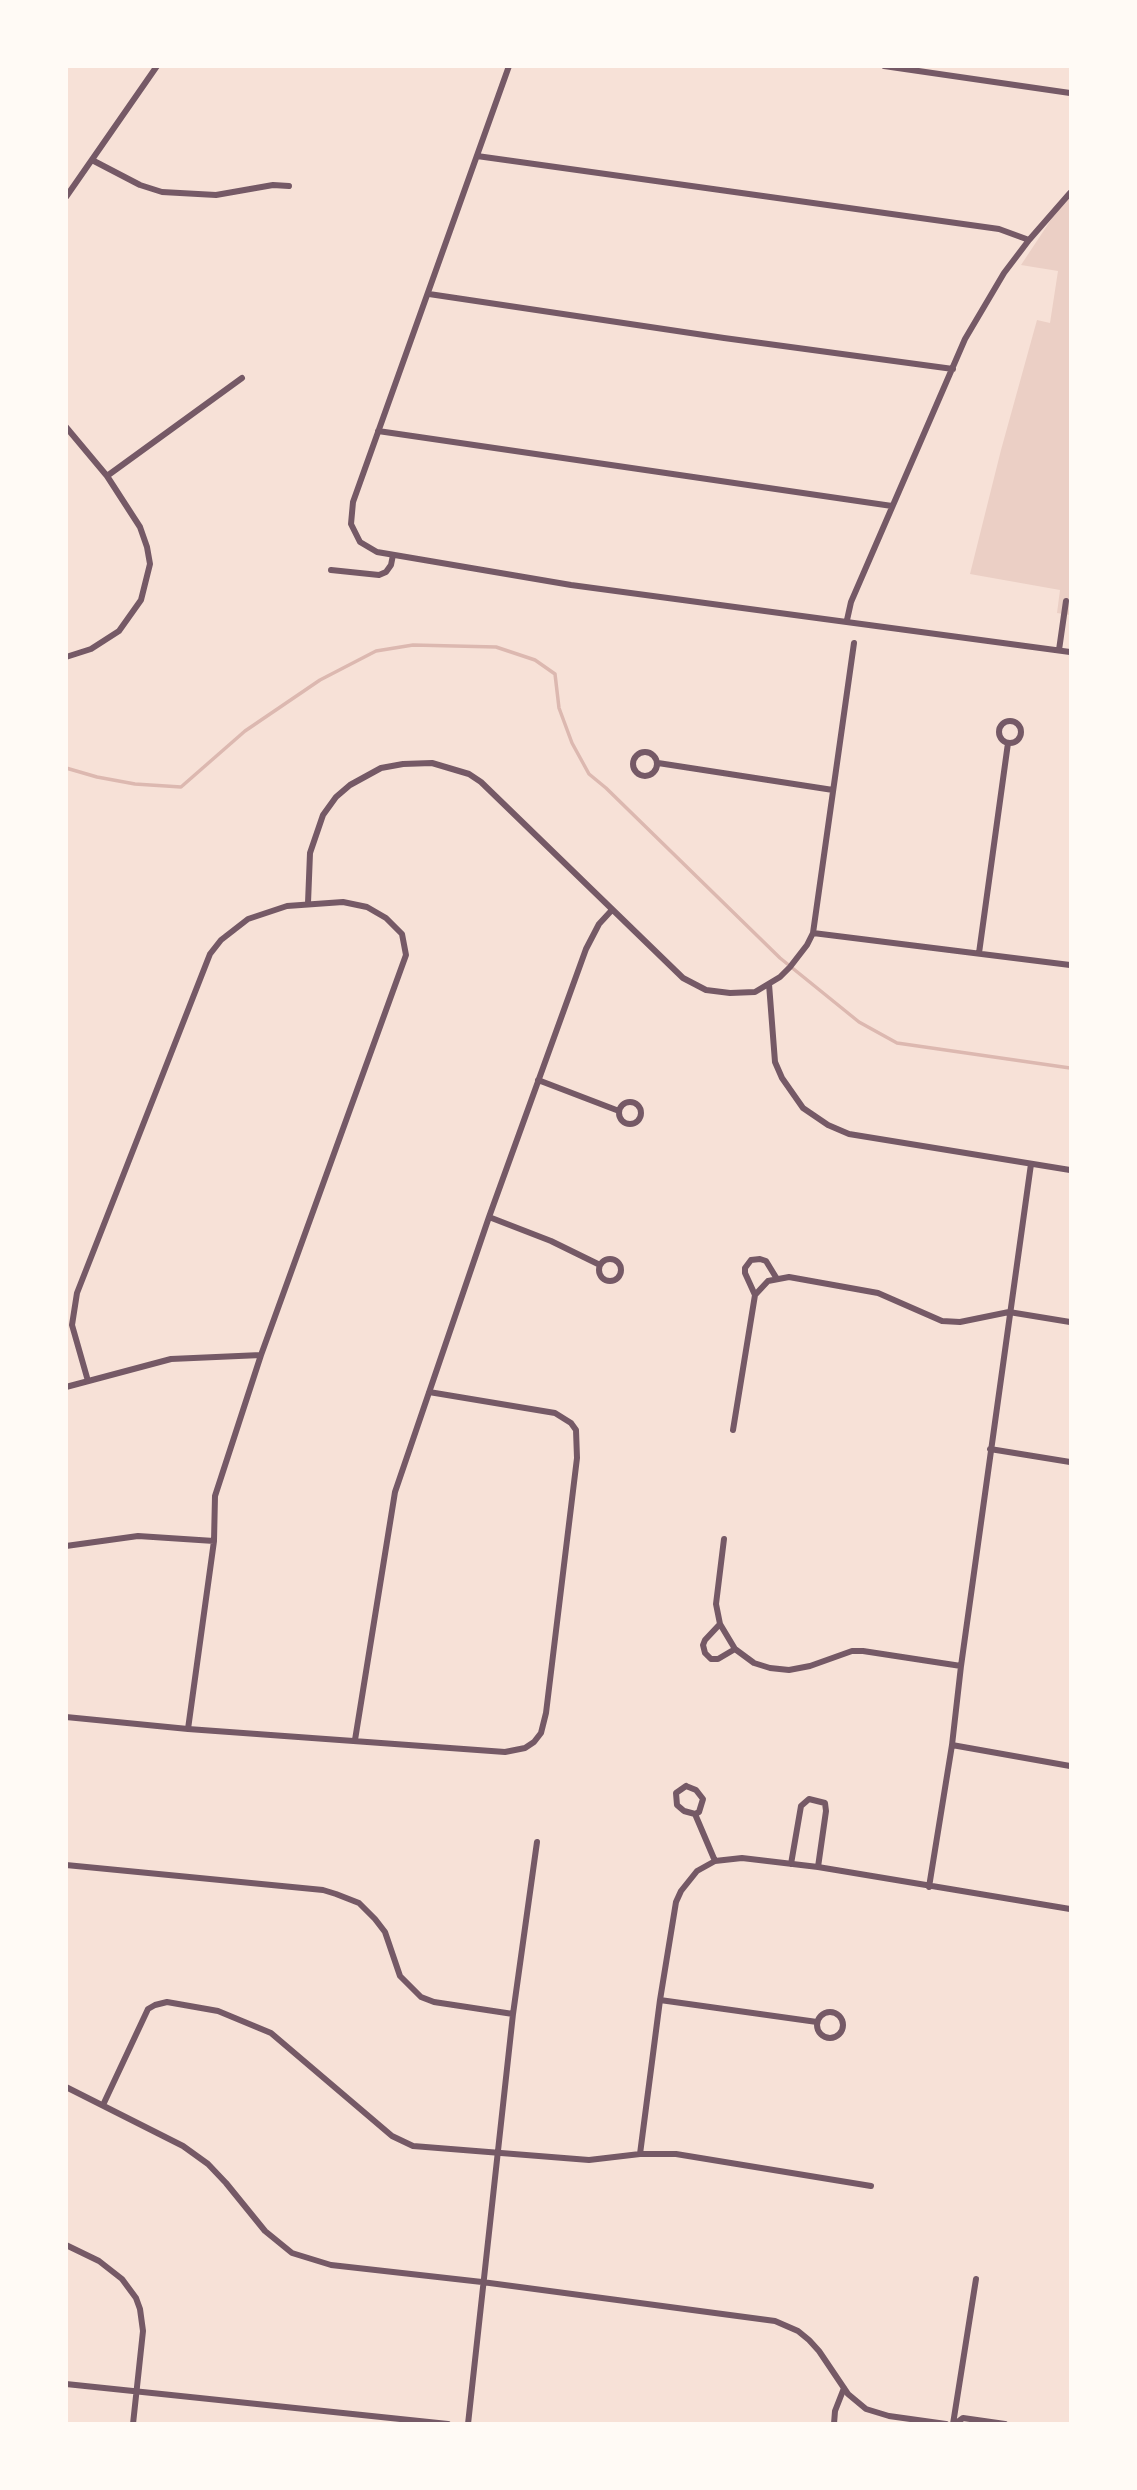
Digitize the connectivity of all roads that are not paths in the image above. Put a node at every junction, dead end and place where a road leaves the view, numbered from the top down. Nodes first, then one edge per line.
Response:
1 (157, 66) edge
2 (509, 66) edge
3 (884, 66) edge
4 (1070, 93) edge
5 (477, 156) junction
6 (92, 160) junction
7 (289, 186) dead end
8 (1070, 193) edge
9 (66, 197) edge
10 (1029, 240) junction
11 (429, 294) junction
12 (953, 369) junction
13 (242, 378) dead end
14 (66, 427) edge
15 (378, 431) junction
16 (107, 476) junction
17 (892, 506) junction
18 (393, 555) junction
19 (331, 570) dead end
20 (1066, 601) dead end
21 (847, 620) junction
22 (854, 643) dead end
23 (1059, 650) junction
24 (1070, 652) edge
25 (66, 657) edge
26 (1008, 743) dead end
27 (658, 763) junction
28 (833, 790) junction
29 (308, 903) junction
30 (611, 911) junction
31 (813, 933) junction
32 (979, 953) junction
33 (1070, 965) edge
34 (769, 984) junction
35 (538, 1080) junction
36 (619, 1111) dead end
37 (1031, 1164) junction
38 (1070, 1170) edge
39 (488, 1217) junction
40 (600, 1265) dead end
41 (777, 1279) junction
42 (755, 1296) junction
43 (1009, 1312) junction
44 (1070, 1322) edge
45 (261, 1356) junction
46 (88, 1381) junction
47 (66, 1387) edge
48 (429, 1392) junction
49 (733, 1430) dead end
50 (990, 1449) junction
51 (1070, 1462) edge
52 (724, 1539) dead end
53 (214, 1541) junction
54 (66, 1546) edge
55 (720, 1624) junction
56 (735, 1649) junction
57 (961, 1666) junction
58 (66, 1717) edge
59 (188, 1729) junction
60 (355, 1740) junction
61 (952, 1745) junction
62 (1070, 1766) edge
63 (695, 1814) junction
64 (537, 1842) dead end
65 (715, 1861) junction
66 (791, 1864) junction
67 (66, 1865) edge
68 (818, 1867) junction
69 (929, 1887) junction
70 (1070, 1909) edge
71 (660, 2000) junction
72 (513, 2014) junction
73 (817, 2022) junction
74 (66, 2087) edge
75 (103, 2105) junction
76 (498, 2154) junction
77 (640, 2154) junction
78 (871, 2186) dead end
79 (66, 2245) edge
80 (976, 2279) dead end
81 (482, 2282) junction
82 (66, 2384) edge
83 (844, 2388) junction
84 (136, 2392) junction
85 (133, 2424) edge
86 (448, 2424) edge
87 (467, 2424) edge
88 (834, 2424) edge
89 (946, 2424) edge
90 (954, 2424) edge
91 (1005, 2424) edge

1 - 6 street
2 - 5 street
3 - 4 street
5 - 10 street
5 - 11 street
6 - 7 street
6 - 9 street
8 - 10 street
10 - 12 street
11 - 12 street
11 - 15 street
12 - 17 street
13 - 16 street
14 - 16 street
15 - 17 street
15 - 18 street
16 - 25 street
17 - 21 street
18 - 19 street
18 - 21 street
20 - 23 street
21 - 23 street
22 - 28 street
23 - 24 street
26 - 32 street
27 - 27 street
27 - 28 street
28 - 31 street
29 - 30 street
29 - 45 street
29 - 46 street
30 - 34 street
30 - 35 street
31 - 32 street
31 - 34 street
32 - 33 street
34 - 37 street
35 - 36 street
35 - 39 street
37 - 38 street
37 - 43 street
39 - 40 street
39 - 48 street
41 - 42 street
41 - 42 street
41 - 43 street
42 - 49 street
43 - 44 street
43 - 50 street
45 - 46 street
45 - 53 street
46 - 47 street
48 - 60 street
48 - 60 street
50 - 51 street
50 - 57 street
52 - 55 street
53 - 54 street
53 - 59 street
55 - 56 street
55 - 56 street
56 - 57 street
57 - 61 street
58 - 59 street
59 - 60 street
61 - 62 street
61 - 69 street
63 - 63 street
63 - 65 street
64 - 72 street
65 - 66 street
65 - 71 street
66 - 68 street
66 - 68 street
67 - 72 street
68 - 69 street
69 - 70 street
71 - 73 street
71 - 77 street
72 - 76 street
73 - 73 street
74 - 75 street
75 - 76 street
75 - 81 street
76 - 77 street
76 - 81 street
77 - 78 street
79 - 84 street
80 - 90 street
81 - 83 street
81 - 87 street
82 - 84 street
83 - 88 street
83 - 89 street
84 - 85 street
84 - 86 street
90 - 91 street

